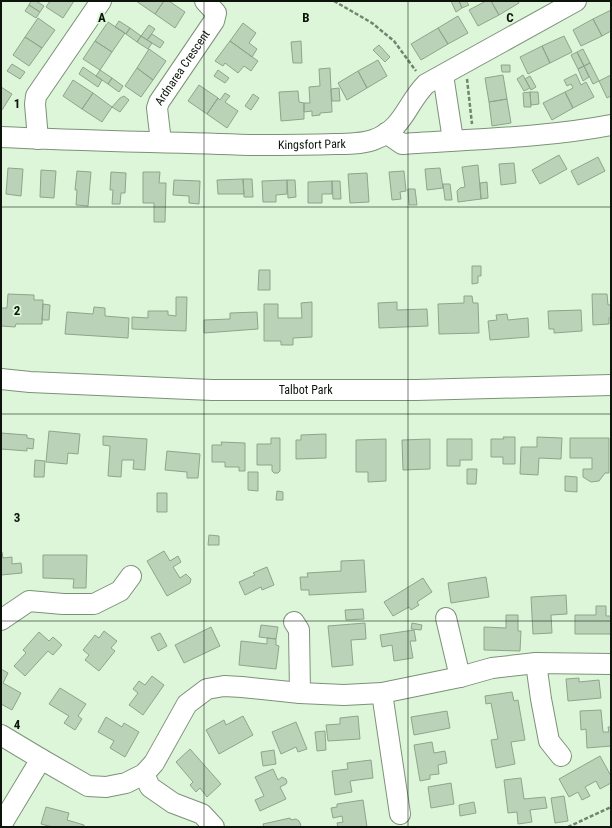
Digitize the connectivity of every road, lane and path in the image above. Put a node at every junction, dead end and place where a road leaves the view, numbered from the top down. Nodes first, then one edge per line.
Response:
1 (101, 1) edge
2 (205, 1) edge
3 (334, 1) edge
4 (576, 1) edge
5 (465, 63) junction
6 (443, 75) junction
7 (426, 84) junction
8 (611, 125) edge
9 (386, 133) junction
10 (1, 137) edge
11 (38, 139) junction
12 (474, 139) junction
13 (453, 140) junction
14 (161, 142) junction
15 (1, 379) edge
16 (611, 385) edge
17 (130, 576) dead end
18 (446, 618) dead end
19 (1, 620) edge
20 (294, 622) dead end
21 (536, 664) junction
22 (611, 664) edge
23 (460, 677) junction
24 (300, 693) junction
25 (382, 693) junction
26 (1, 735) edge
27 (561, 756) dead end
28 (40, 759) junction
29 (144, 774) junction
30 (611, 807) edge
31 (400, 814) dead end
32 (3, 822) dead end
33 (214, 827) edge
34 (568, 827) edge

1 - 11 street
2 - 14 street, Ardnarea Crescent
3 - 7 path
4 - 5 street, Kingsfort Park
5 - 6 street, Kingsfort Park
5 - 12 path
6 - 7 street, Kingsfort Park
6 - 13 street
7 - 9 street, Kingsfort Park
8 - 12 street
9 - 13 street
9 - 14 street, Kingsfort Park
10 - 11 street, Kingsfort Park
11 - 14 street, Kingsfort Park
12 - 13 street
15 - 16 street, Talbot Park
17 - 19 street
18 - 23 street
20 - 24 street
21 - 22 street
21 - 23 street
21 - 27 street
23 - 25 street
24 - 25 street
24 - 29 street
25 - 31 street
26 - 28 street
28 - 29 street
28 - 32 street
29 - 33 street
30 - 34 path

